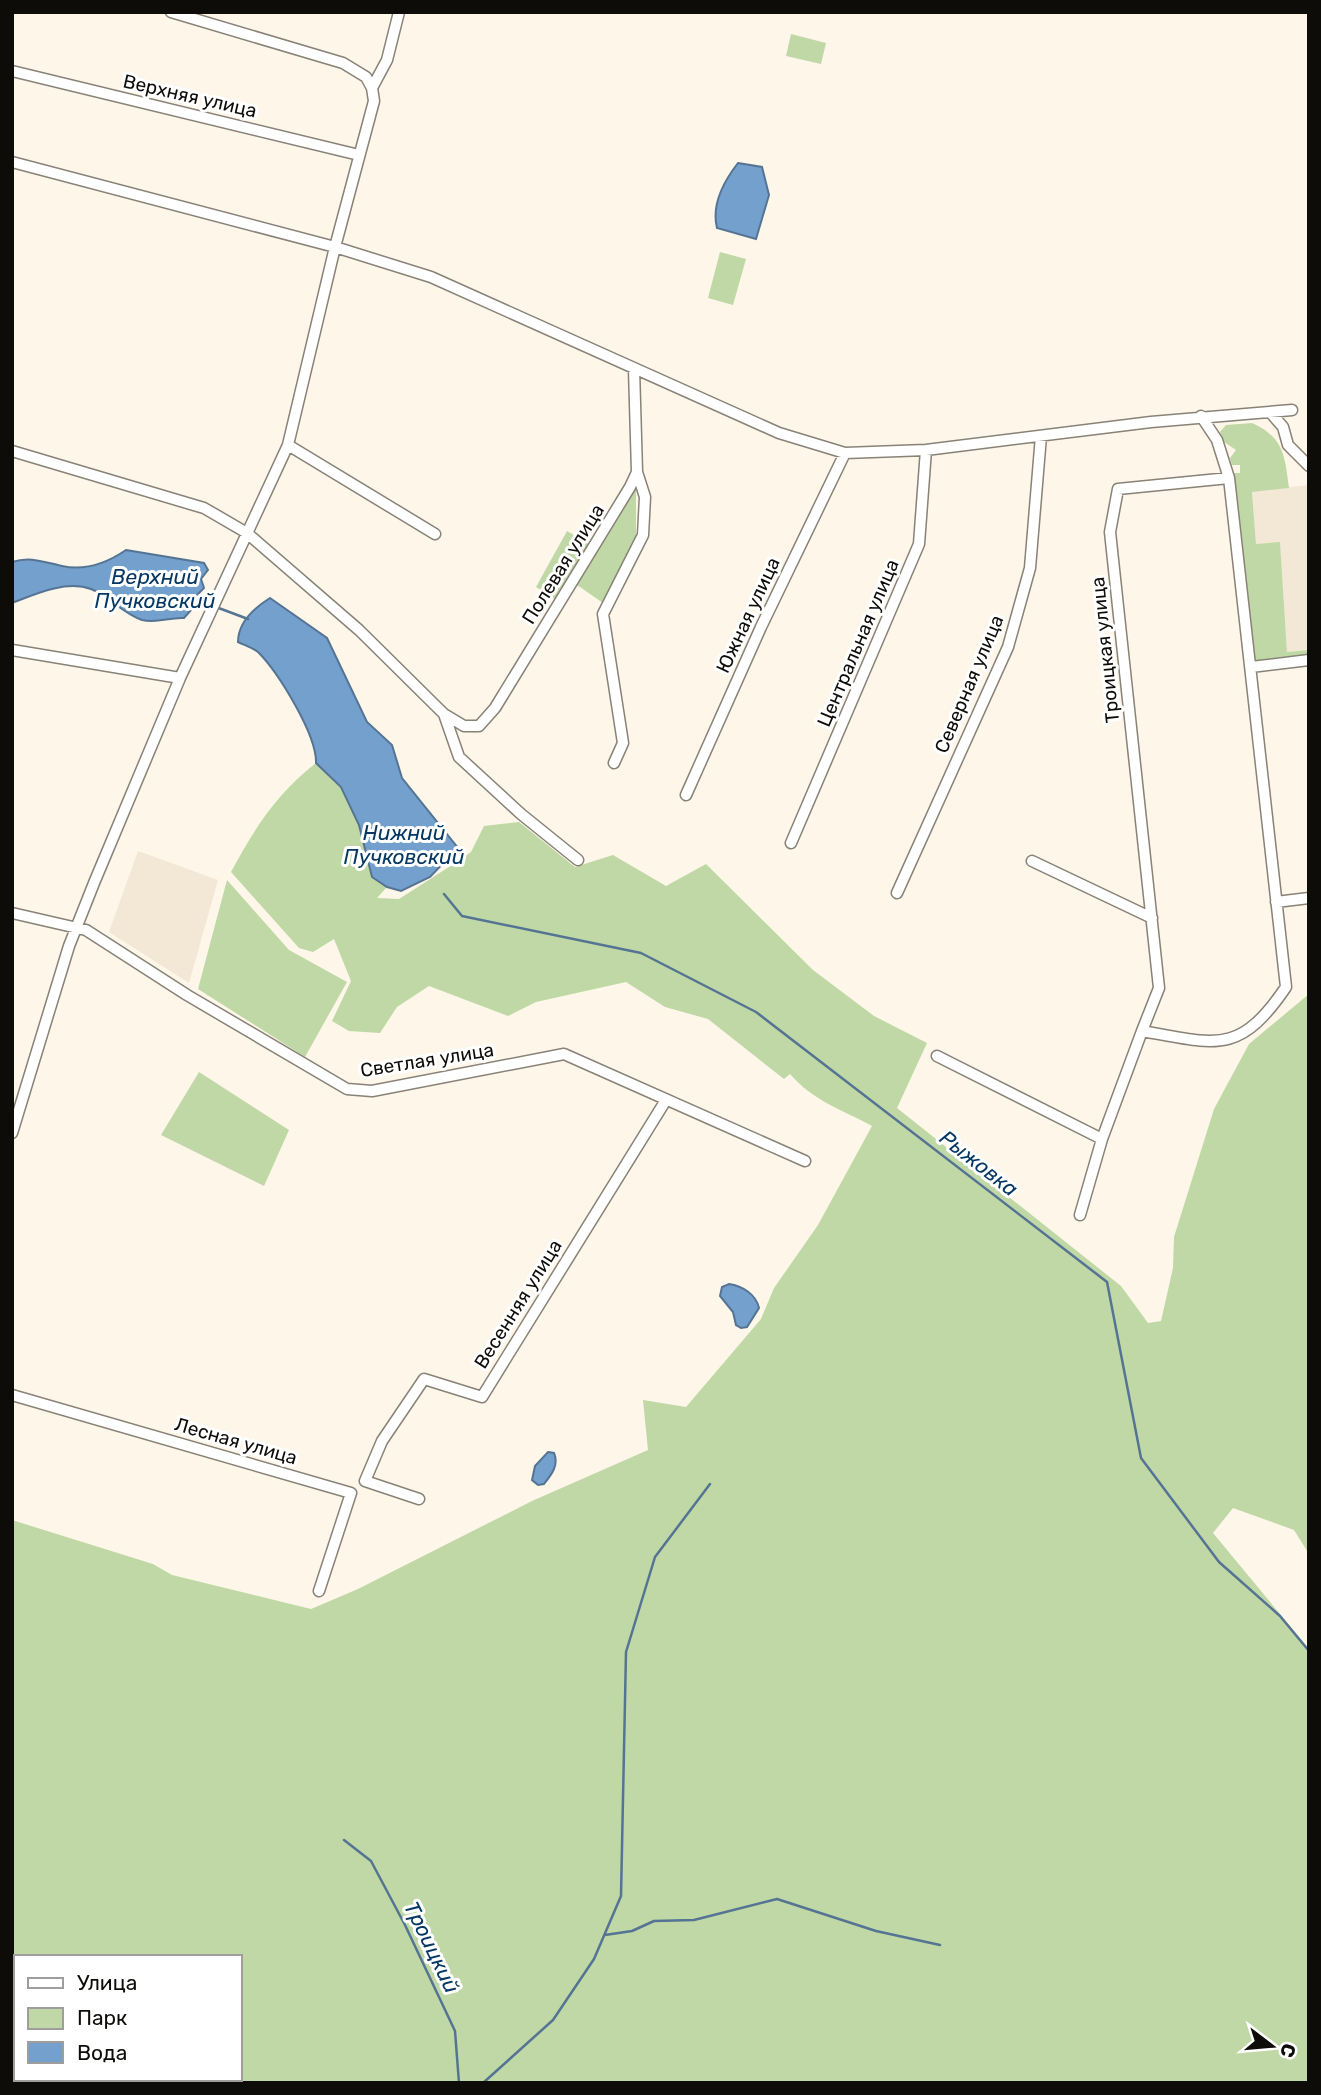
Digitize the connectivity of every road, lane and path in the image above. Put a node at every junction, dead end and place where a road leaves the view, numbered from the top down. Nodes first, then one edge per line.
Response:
1 (171, 12) edge
2 (399, 12) edge
3 (12, 71) edge
4 (372, 88) junction
5 (359, 155) junction
6 (12, 162) edge
7 (335, 247) junction
8 (634, 369) junction
9 (1292, 410) dead end
10 (1270, 412) junction
11 (1201, 416) junction
12 (1041, 436) junction
13 (288, 445) junction
14 (926, 450) junction
15 (12, 452) edge
16 (845, 453) junction
17 (1309, 466) edge
18 (637, 472) junction
19 (1228, 473) junction
20 (247, 533) junction
21 (435, 534) dead end
22 (12, 650) edge
23 (1309, 660) edge
24 (1251, 667) junction
25 (180, 678) junction
26 (444, 714) junction
27 (614, 763) dead end
28 (686, 795) dead end
29 (791, 843) dead end
30 (578, 860) dead end
31 (1032, 861) dead end
32 (897, 893) dead end
33 (1309, 898) edge
34 (1276, 902) junction
35 (12, 913) edge
36 (1152, 918) junction
37 (77, 926) junction
38 (1142, 1031) junction
39 (937, 1056) dead end
40 (666, 1100) junction
41 (12, 1133) edge
42 (1102, 1139) junction
43 (805, 1161) dead end
44 (1080, 1215) dead end
45 (12, 1395) edge
46 (419, 1500) dead end
47 (320, 1591) dead end

1 - 4 street
2 - 4 street
3 - 5 street, Верхняя улица
4 - 5 street
5 - 7 street
6 - 7 street
7 - 8 street
7 - 13 street
8 - 16 street
8 - 18 street, Полевая улица
9 - 10 street
10 - 11 street
10 - 17 street
11 - 12 street
11 - 19 street
12 - 14 street
12 - 32 street, Северная улица
13 - 20 street
13 - 21 street
14 - 16 street
14 - 29 street, Центральная улица
15 - 20 street
16 - 28 street, Южная улица
18 - 26 street, Полевая улица
18 - 27 street
19 - 24 street
19 - 36 street, Троицкая улица
20 - 25 street
20 - 26 street
22 - 25 street
23 - 24 street
24 - 34 street
25 - 37 street
26 - 30 street
31 - 36 street
33 - 34 street
34 - 38 street
35 - 37 street, Светлая улица
36 - 38 street, Троицкая улица
37 - 40 street, Светлая улица
37 - 41 street
38 - 42 street, Троицкая улица
39 - 42 street
40 - 43 street, Светлая улица
40 - 46 street, Весенняя улица
42 - 44 street, Троицкая улица
45 - 47 street, Лесная улица

